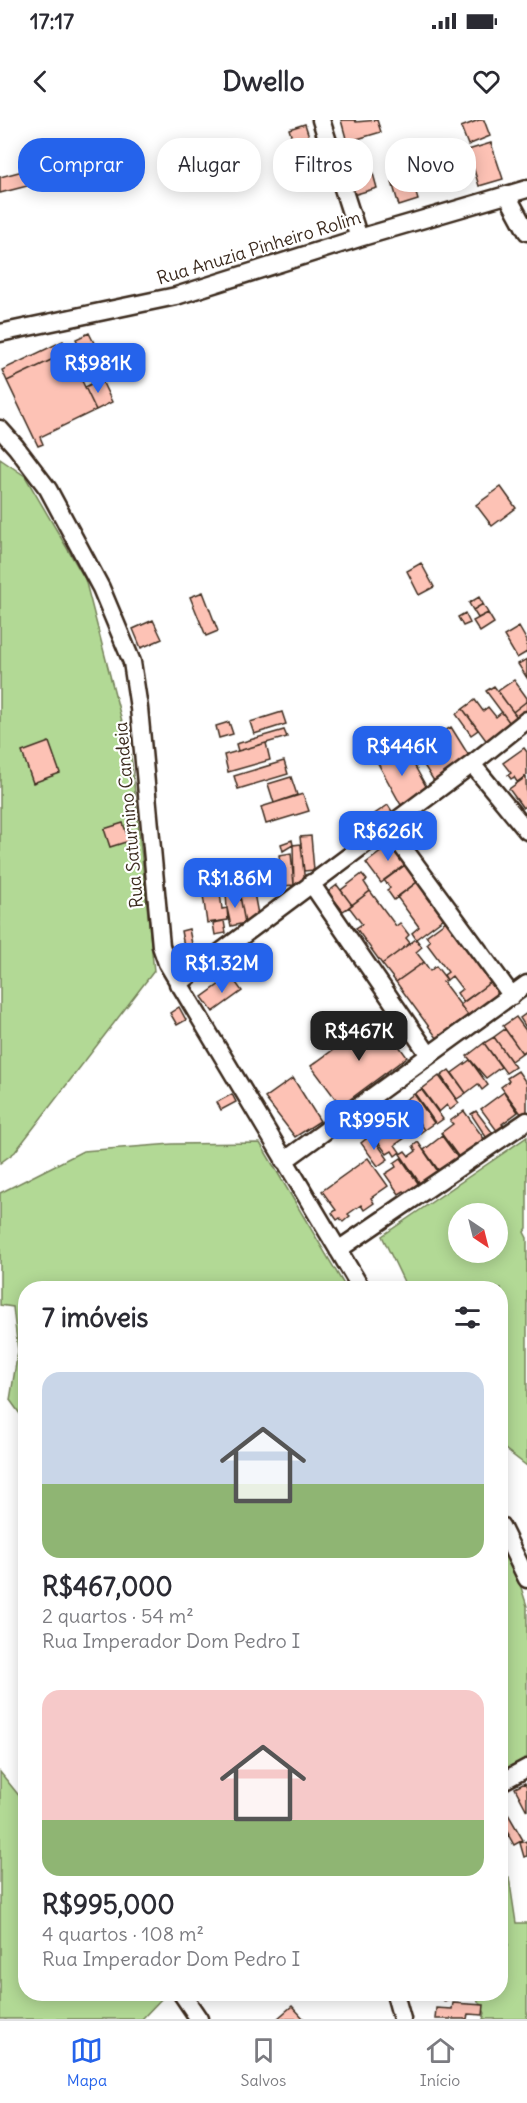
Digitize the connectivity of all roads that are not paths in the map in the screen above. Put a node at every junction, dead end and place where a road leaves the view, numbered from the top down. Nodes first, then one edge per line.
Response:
1 (321, 120) edge
2 (527, 189) edge
3 (507, 195) junction
4 (527, 232) edge
5 (359, 238) junction
6 (0, 333) edge
7 (0, 429) edge
8 (527, 720) edge
9 (472, 764) junction
10 (388, 827) junction
11 (527, 831) edge
12 (311, 883) junction
13 (178, 984) junction
14 (527, 984) edge
15 (512, 996) junction
16 (429, 1055) junction
17 (527, 1121) edge
18 (284, 1161) junction
19 (338, 1250) junction
20 (357, 1281) edge
21 (508, 1540) edge
22 (527, 1579) edge
23 (527, 1768) edge
24 (508, 1778) edge
25 (187, 2001) edge
26 (397, 2001) edge
27 (199, 2019) edge
28 (402, 2019) edge

1 - 5 street
2 - 3 street, Rua Anuzia Pinheiro Rolim
3 - 4 street
3 - 5 street, Rua Anuzia Pinheiro Rolim
5 - 6 street, Rua Anuzia Pinheiro Rolim
7 - 13 street, Rua Saturnino Candeia
8 - 9 street
9 - 10 street
9 - 11 street
10 - 12 street
10 - 15 street
12 - 13 street
12 - 16 street
13 - 18 street, Rua Saturnino Candeia
14 - 15 street
15 - 16 street
16 - 18 street
17 - 19 street
18 - 19 street, Rua Saturnino Candeia
19 - 20 street, Rua Saturnino Candeia
21 - 22 street
23 - 24 street
25 - 27 street
26 - 28 street

